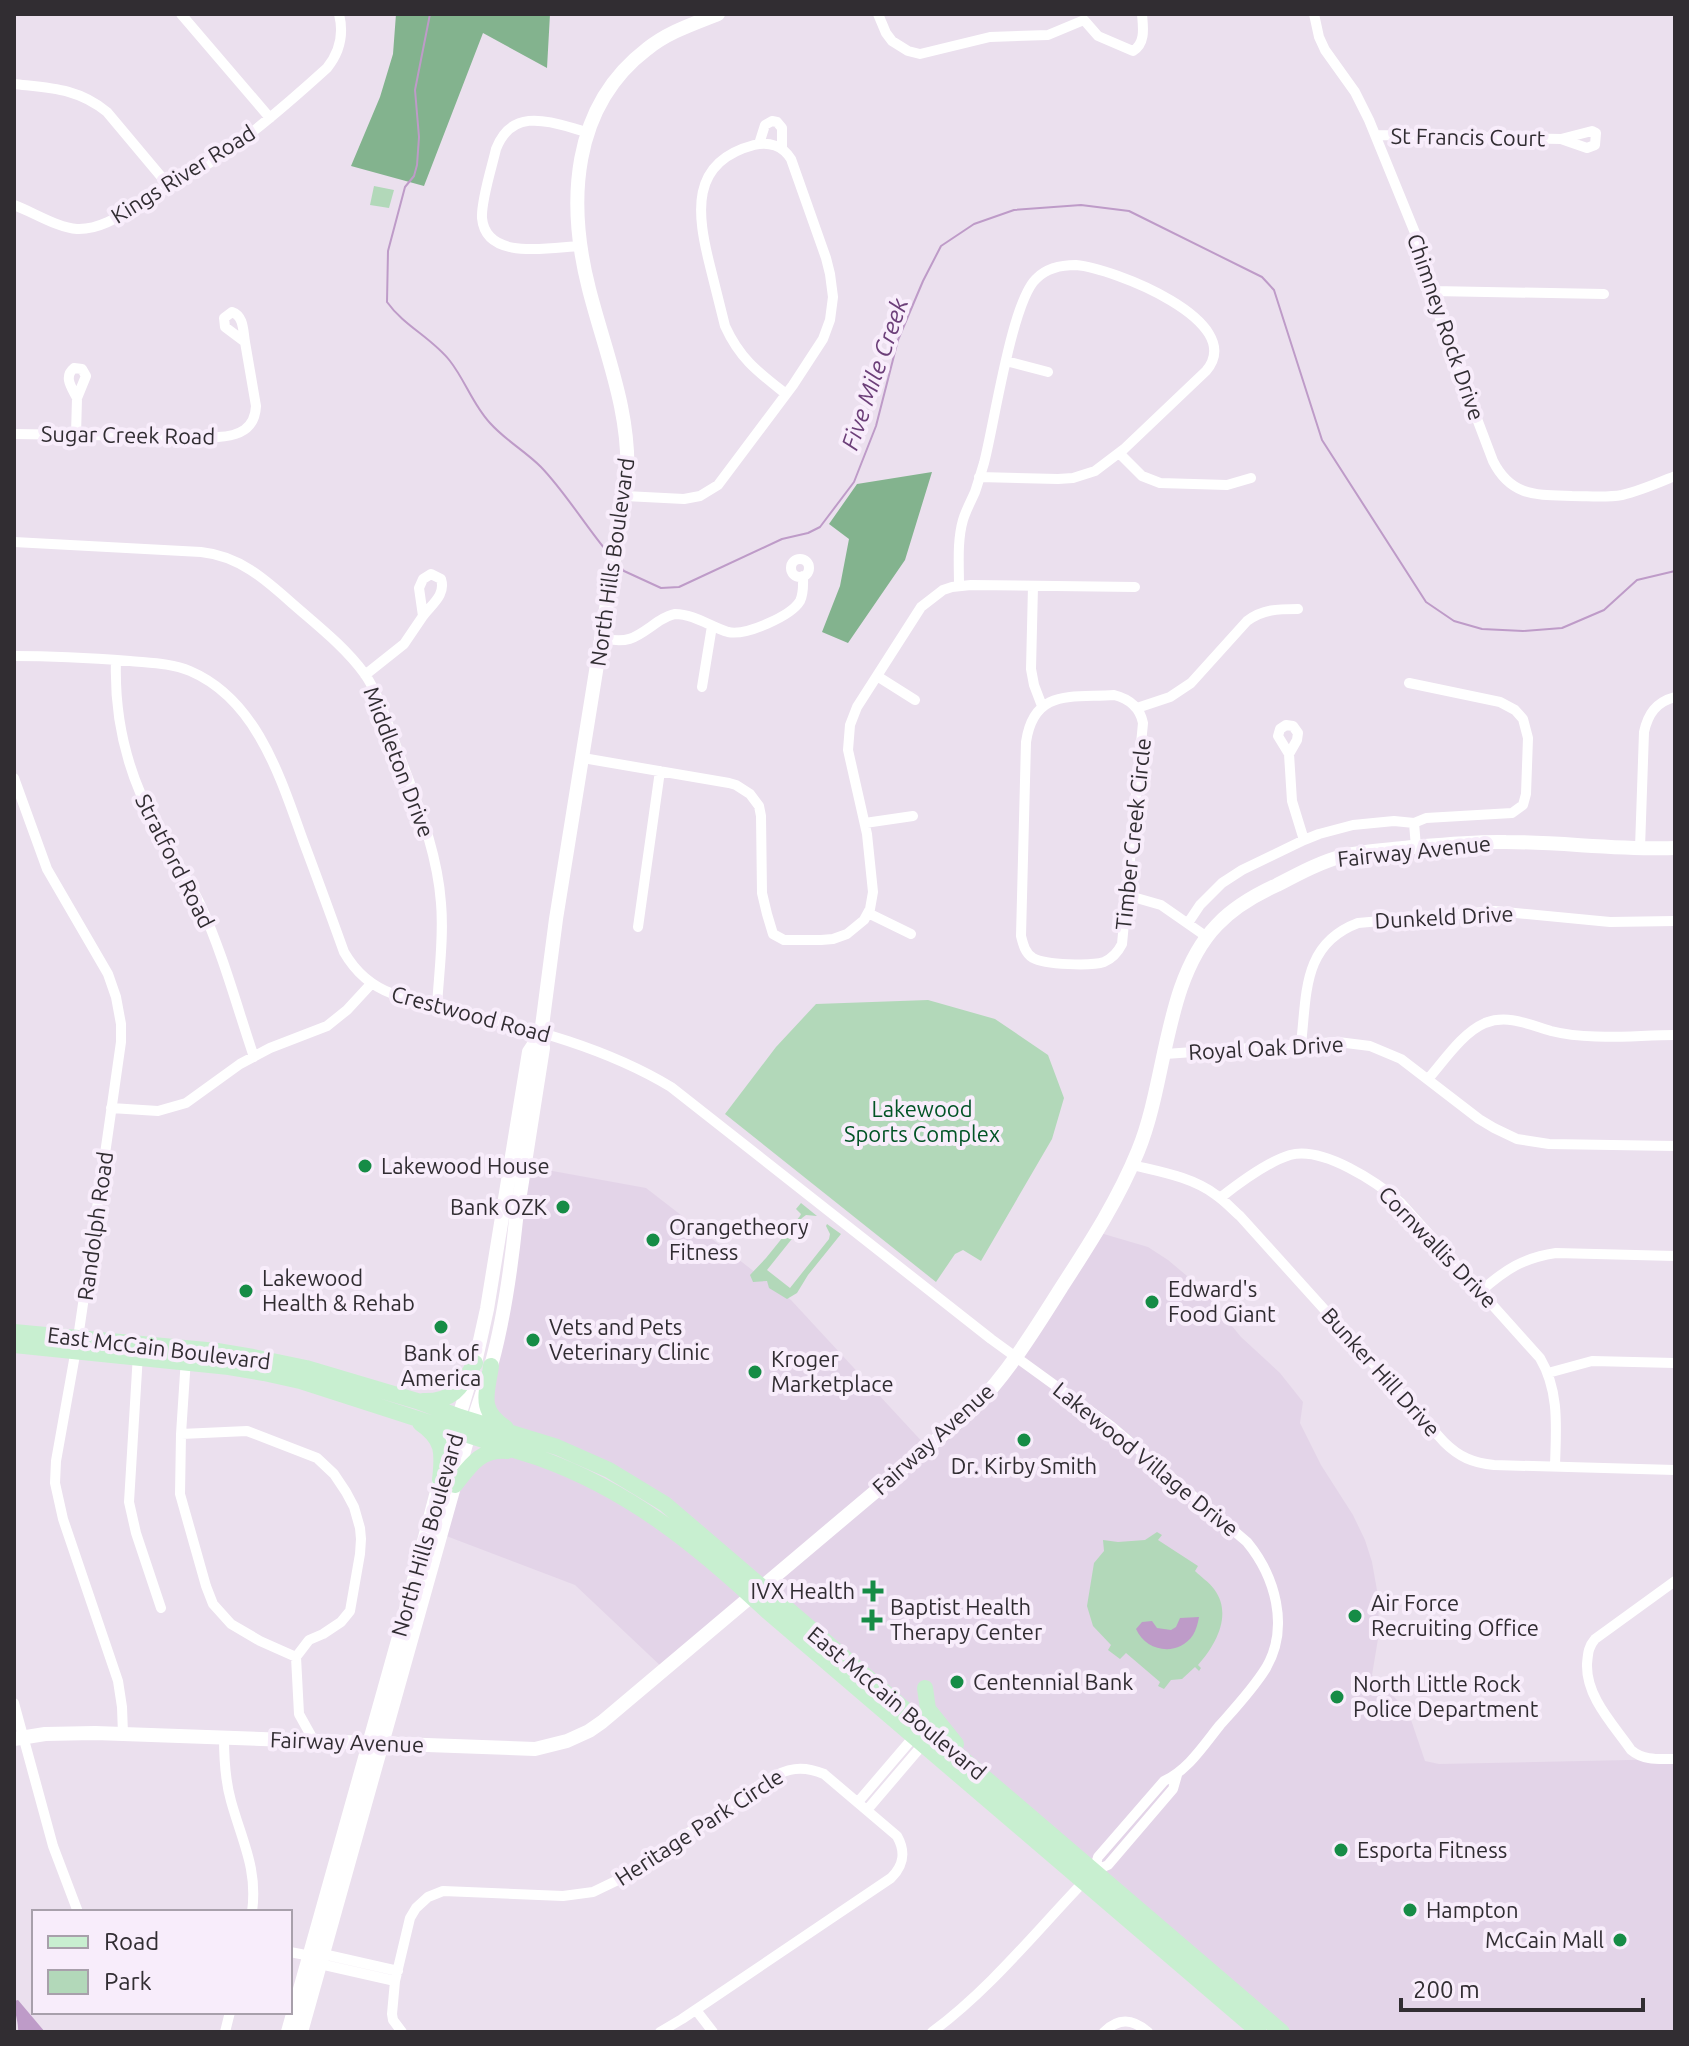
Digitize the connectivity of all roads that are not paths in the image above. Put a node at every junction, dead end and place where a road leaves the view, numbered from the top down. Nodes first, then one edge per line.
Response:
1 (181, 14) edge
2 (339, 14) edge
3 (718, 14) edge
4 (878, 14) edge
5 (1314, 14) edge
6 (1083, 17) edge
7 (1142, 19) edge
8 (682, 20) edge
9 (14, 84) edge
10 (270, 118) junction
11 (587, 132) junction
12 (1375, 135) junction
13 (1561, 139) dead end
14 (759, 144) junction
15 (782, 148) junction
16 (169, 186) junction
17 (14, 205) edge
18 (581, 246) junction
19 (1433, 291) junction
20 (1604, 294) dead end
21 (245, 342) dead end
22 (1006, 361) junction
23 (1048, 372) dead end
24 (786, 394) junction
25 (77, 398) dead end
26 (14, 434) edge
27 (76, 435) junction
28 (1119, 453) junction
29 (1675, 476) edge
30 (979, 477) junction
31 (1251, 478) dead end
32 (625, 496) junction
33 (14, 542) edge
34 (803, 576) dead end
35 (959, 586) junction
36 (1033, 586) junction
37 (1135, 587) dead end
38 (1298, 609) dead end
39 (423, 616) dead end
40 (712, 626) junction
41 (602, 638) junction
42 (14, 656) edge
43 (116, 660) junction
44 (365, 675) junction
45 (877, 676) junction
46 (1409, 683) dead end
47 (702, 687) dead end
48 (1675, 697) edge
49 (915, 700) dead end
50 (1042, 706) junction
51 (1137, 708) junction
52 (1289, 754) dead end
53 (583, 758) junction
54 (660, 771) junction
55 (14, 778) edge
56 (913, 816) dead end
57 (865, 823) junction
58 (1414, 823) junction
59 (1304, 840) junction
60 (1416, 847) junction
61 (1640, 848) junction
62 (1675, 848) edge
63 (1126, 895) junction
64 (868, 913) junction
65 (1675, 921) edge
66 (1188, 923) junction
67 (638, 927) dead end
68 (911, 934) dead end
69 (1207, 937) junction
70 (371, 984) junction
71 (437, 1006) junction
72 (541, 1034) junction
73 (1675, 1035) edge
74 (1301, 1044) junction
75 (1165, 1054) junction
76 (254, 1057) junction
77 (1428, 1079) junction
78 (111, 1108) junction
79 (1675, 1146) edge
80 (1132, 1165) junction
81 (1220, 1198) junction
82 (1675, 1256) edge
83 (1481, 1291) junction
84 (14, 1332) edge
85 (77, 1344) junction
86 (14, 1345) edge
87 (139, 1351) junction
88 (186, 1355) junction
89 (1017, 1357) junction
90 (1675, 1363) edge
91 (483, 1364) junction
92 (1548, 1373) junction
93 (417, 1401) junction
94 (407, 1416) junction
95 (465, 1426) junction
96 (181, 1434) junction
97 (521, 1444) junction
98 (1555, 1466) junction
99 (1675, 1470) edge
100 (448, 1482) junction
101 (1675, 1581) edge
102 (757, 1591) junction
103 (161, 1608) dead end
104 (296, 1657) junction
105 (925, 1688) dead end
106 (14, 1703) edge
107 (123, 1734) junction
108 (924, 1735) junction
109 (224, 1737) junction
110 (19, 1738) edge
111 (314, 1741) junction
112 (376, 1743) junction
113 (1675, 1759) edge
114 (973, 1768) junction
115 (862, 1806) junction
116 (1089, 1876) junction
117 (77, 1910) edge
118 (252, 1910) edge
119 (292, 1952) edge
120 (318, 1958) junction
121 (397, 1976) junction
122 (696, 2010) junction
123 (288, 2032) edge
124 (301, 2032) edge
125 (402, 2032) edge
126 (660, 2032) edge
127 (713, 2032) edge
128 (932, 2032) edge
129 (1104, 2032) edge
130 (1148, 2032) edge
131 (1259, 2032) edge
132 (1282, 2032) edge

1 - 10 street
2 - 10 street, Kings River Road
3 - 8 street, North Hills Boulevard
4 - 6 street
5 - 12 street, Chimney Rock Drive
6 - 7 street
8 - 11 street, North Hills Boulevard
9 - 16 street
10 - 16 street, Kings River Road
11 - 18 street, North Hills Boulevard
11 - 18 street
12 - 13 street, St Francis Court
12 - 19 street, Chimney Rock Drive
14 - 15 street
14 - 15 street
14 - 24 street
15 - 24 street
16 - 17 street, Kings River Road
18 - 32 street, North Hills Boulevard
19 - 20 street
19 - 29 street, Chimney Rock Drive
21 - 27 street, Sugar Creek Road
22 - 23 street
22 - 28 street
22 - 30 street
24 - 32 street
25 - 27 street
26 - 27 street, Sugar Creek Road
28 - 30 street
28 - 31 street
30 - 35 street
32 - 41 street, North Hills Boulevard
33 - 44 street, Middleton Drive
34 - 40 street
35 - 36 street
35 - 45 street
36 - 37 street
36 - 50 street
38 - 51 street
39 - 44 street
40 - 41 street
40 - 47 street
41 - 53 street, North Hills Boulevard
42 - 43 street, Crestwood Road
43 - 70 street, Crestwood Road
43 - 76 street, Stratford Road
44 - 71 street, Middleton Drive
45 - 49 street
45 - 57 street
46 - 58 street
48 - 61 street
50 - 51 street, Timber Creek Circle
50 - 63 street, Timber Creek Circle
51 - 63 street, Timber Creek Circle
52 - 59 street
53 - 54 street
53 - 72 street, North Hills Boulevard
54 - 64 street
54 - 67 street
55 - 78 street, Randolph Road
56 - 57 street
57 - 64 street
58 - 59 street
58 - 60 street
59 - 66 street
60 - 61 street, Fairway Avenue
60 - 69 street, Fairway Avenue
61 - 62 street, Fairway Avenue
63 - 66 street
64 - 68 street
65 - 74 street, Dunkeld Drive
66 - 69 street
69 - 75 street, Fairway Avenue
70 - 71 street, Crestwood Road
70 - 76 street
71 - 72 street, Crestwood Road
72 - 89 street, Crestwood Road
72 - 91 street, North Hills Boulevard
73 - 77 street
74 - 75 street, Royal Oak Drive
74 - 77 street, Royal Oak Drive
75 - 80 street, Fairway Avenue
76 - 78 street
77 - 79 street, Royal Oak Drive
78 - 85 street, Randolph Road
80 - 81 street, Bunker Hill Drive
80 - 89 street, Fairway Avenue
81 - 83 street, Cornwallis Drive
81 - 98 street, Bunker Hill Drive
82 - 83 street
83 - 92 street, Cornwallis Drive
84 - 85 main road, East McCain Boulevard
85 - 86 main road, East McCain Boulevard
85 - 87 main road, East McCain Boulevard
85 - 107 street, Randolph Road
87 - 88 main road, East McCain Boulevard
87 - 103 street
88 - 93 main road, East McCain Boulevard
88 - 94 main road, East McCain Boulevard
88 - 96 street
89 - 102 street, Fairway Avenue
89 - 116 street, Lakewood Village Drive
90 - 92 street
91 - 93 main road
91 - 95 street, North Hills Boulevard
91 - 97 main road
92 - 98 street
93 - 95 main road, East McCain Boulevard
94 - 95 main road, East McCain Boulevard
94 - 100 main road
95 - 97 main road, East McCain Boulevard
95 - 100 street, North Hills Boulevard
96 - 104 street
96 - 104 street
97 - 100 main road
97 - 102 main road, East McCain Boulevard
98 - 99 street, Bunker Hill Drive
100 - 112 street, North Hills Boulevard
101 - 113 street
102 - 108 main road, East McCain Boulevard
102 - 112 street, Fairway Avenue
104 - 111 street
105 - 114 main road
106 - 110 street
107 - 109 street, Fairway Avenue
107 - 110 street, Fairway Avenue
108 - 114 main road, East McCain Boulevard
108 - 115 street
108 - 116 main road, East McCain Boulevard
109 - 111 street, Fairway Avenue
109 - 118 street
110 - 117 street
111 - 112 street, Fairway Avenue
112 - 120 street, North Hills Boulevard
114 - 116 main road, East McCain Boulevard
115 - 121 street, Heritage Park Circle
115 - 122 street, Heritage Park Circle
116 - 128 street, Lakewood Village Drive
116 - 131 main road, East McCain Boulevard
116 - 132 main road, East McCain Boulevard
119 - 120 street
120 - 121 street
120 - 123 street, North Hills Boulevard
120 - 124 street, North Hills Boulevard
121 - 125 street, Heritage Park Circle
122 - 126 street, Heritage Park Circle
122 - 127 street
129 - 130 street

